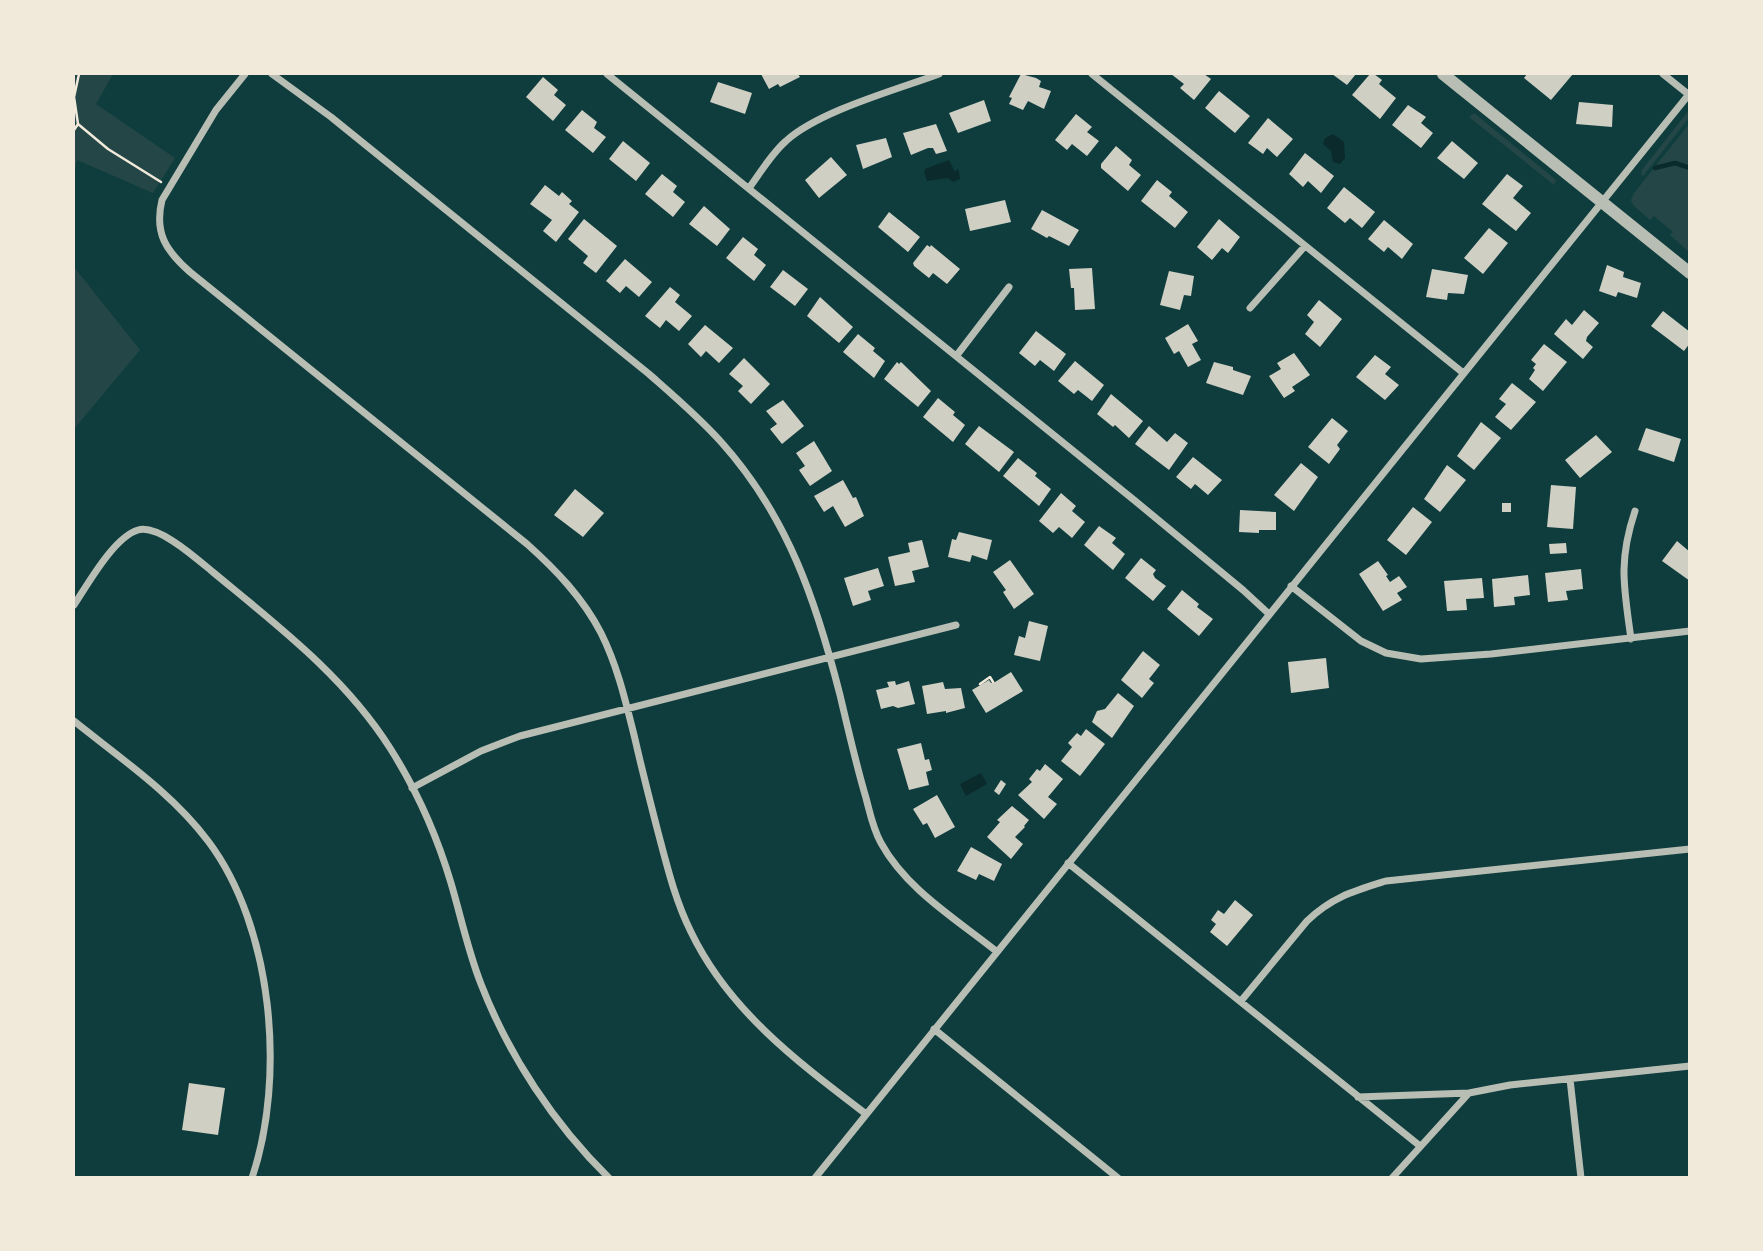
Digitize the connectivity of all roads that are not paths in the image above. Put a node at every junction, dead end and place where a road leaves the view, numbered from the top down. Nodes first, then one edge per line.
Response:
1 (245, 74) edge
2 (272, 74) edge
3 (607, 74) edge
4 (939, 74) edge
5 (1092, 74) edge
6 (1443, 74) edge
7 (1663, 74) edge
8 (1689, 93) edge
9 (749, 188) junction
10 (1602, 202) junction
11 (1305, 246) junction
12 (1689, 273) edge
13 (1009, 287) dead end
14 (1250, 308) dead end
15 (957, 355) junction
16 (1462, 372) junction
17 (1635, 511) dead end
18 (1291, 586) junction
19 (74, 605) edge
20 (1269, 614) junction
21 (956, 625) dead end
22 (1689, 631) edge
23 (1631, 639) junction
24 (831, 658) junction
25 (628, 709) junction
26 (74, 721) edge
27 (412, 788) junction
28 (1689, 849) edge
29 (1068, 863) junction
30 (996, 951) junction
31 (1241, 1002) junction
32 (934, 1029) junction
33 (1689, 1066) edge
34 (1570, 1079) junction
35 (1469, 1093) junction
36 (1359, 1097) junction
37 (866, 1114) junction
38 (1420, 1146) junction
39 (252, 1178) edge
40 (609, 1178) edge
41 (815, 1178) edge
42 (1118, 1178) edge
43 (1392, 1178) edge
44 (1581, 1178) edge

1 - 25 street
2 - 24 street
3 - 9 street
4 - 9 street
5 - 11 street
6 - 10 street
7 - 8 street
8 - 10 street
9 - 15 street
10 - 12 street
10 - 16 street
11 - 14 street
11 - 16 street
13 - 15 street
15 - 20 street
16 - 18 street
17 - 23 street
18 - 20 street
18 - 23 street
19 - 27 street
20 - 29 street
21 - 24 street
22 - 23 street
24 - 25 street
24 - 30 street
25 - 27 street
25 - 37 street
26 - 39 street
27 - 40 street
28 - 31 street
29 - 30 street
29 - 31 street
30 - 32 street
31 - 36 street
32 - 37 street
32 - 42 street
33 - 34 street
34 - 35 street
34 - 44 street
35 - 36 street
35 - 38 street
36 - 38 street
37 - 41 street
38 - 43 street

